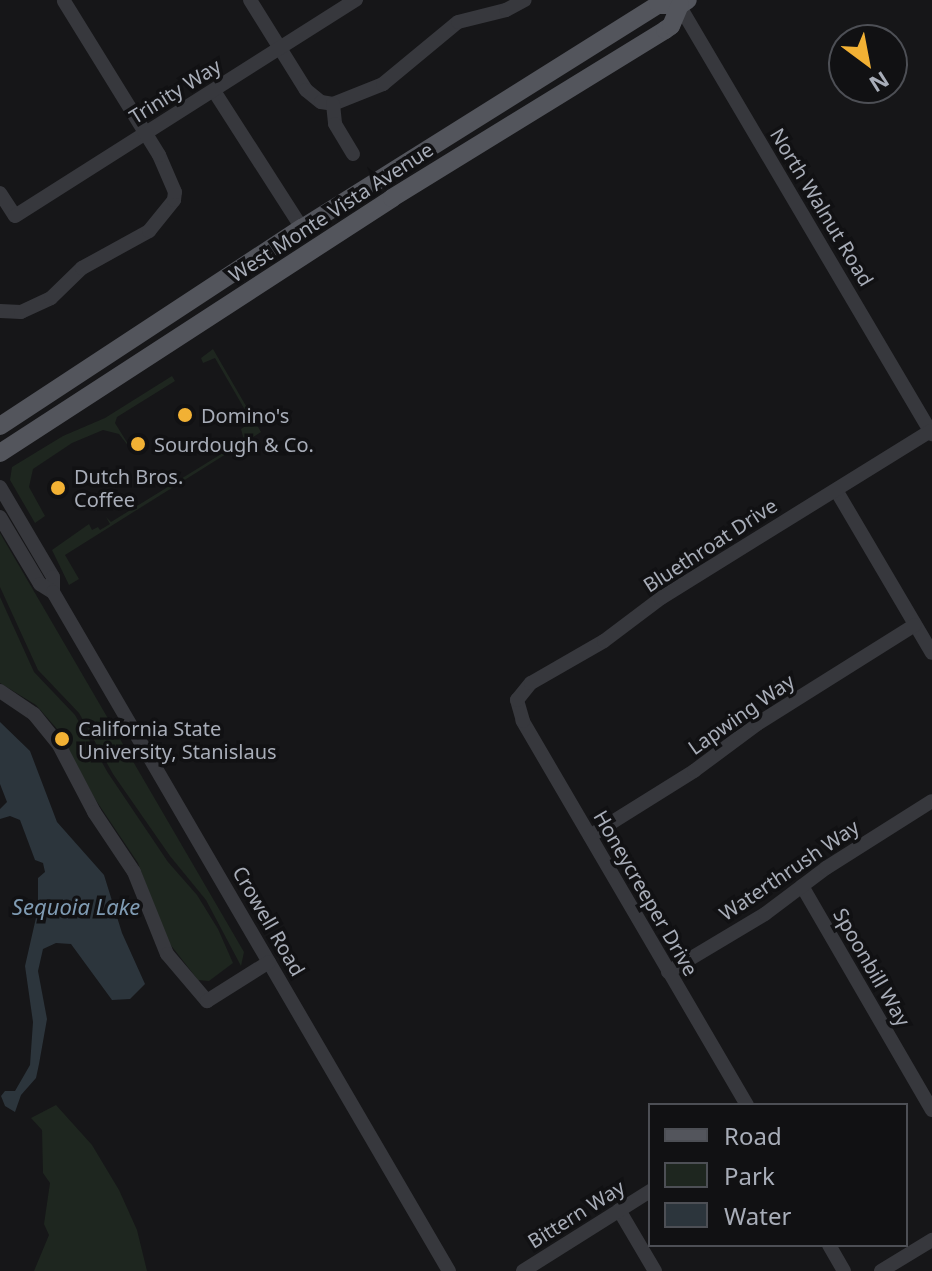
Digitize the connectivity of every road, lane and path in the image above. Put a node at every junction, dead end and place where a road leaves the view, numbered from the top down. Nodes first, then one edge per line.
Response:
1 (250, 0) edge
2 (356, 0) edge
3 (525, 0) edge
4 (64, 1) edge
5 (681, 2) edge
6 (280, 49) junction
7 (214, 91) junction
8 (333, 104) junction
9 (147, 133) junction
10 (353, 154) dead end
11 (0, 193) edge
12 (302, 228) junction
13 (0, 311) edge
14 (0, 426) edge
15 (931, 432) edge
16 (0, 453) edge
17 (0, 487) edge
18 (836, 490) junction
19 (0, 517) edge
20 (53, 592) junction
21 (915, 625) junction
22 (932, 653) edge
23 (0, 691) edge
24 (517, 700) joint
25 (932, 801) edge
26 (590, 836) junction
27 (802, 886) junction
28 (269, 962) junction
29 (668, 972) junction
30 (746, 1103) edge
31 (932, 1110) edge
32 (648, 1192) edge
33 (619, 1210) junction
34 (932, 1240) edge
35 (830, 1247) edge
36 (449, 1271) edge
37 (523, 1271) edge
38 (655, 1271) edge
39 (844, 1271) edge
40 (881, 1271) edge

1 - 6 street
2 - 6 street, Trinity Way
3 - 8 street
4 - 9 street
5 - 12 main road, West Monte Vista Avenue
5 - 15 street, North Walnut Road
5 - 16 main road, West Monte Vista Avenue
6 - 7 street, Trinity Way
6 - 8 street
7 - 9 street, Trinity Way
7 - 12 street
8 - 10 street
9 - 11 street, Trinity Way
9 - 13 street
12 - 14 main road, West Monte Vista Avenue
15 - 18 street, Bluethroat Drive
17 - 20 street, Crowell Road
18 - 21 street
18 - 24 street, Bluethroat Drive
19 - 20 street, Crowell Road
20 - 28 street, Crowell Road
21 - 22 street
21 - 26 street, Lapwing Way
23 - 28 street
24 - 26 street, Honeycreeper Drive
25 - 27 street, Waterthrush Way
26 - 29 street, Honeycreeper Drive
27 - 29 street, Waterthrush Way
27 - 31 street, Spoonbill Way
28 - 36 street, Crowell Road
29 - 30 street, Honeycreeper Drive
32 - 33 street, Bittern Way
33 - 37 street, Bittern Way
33 - 38 street
34 - 40 street
35 - 39 street

